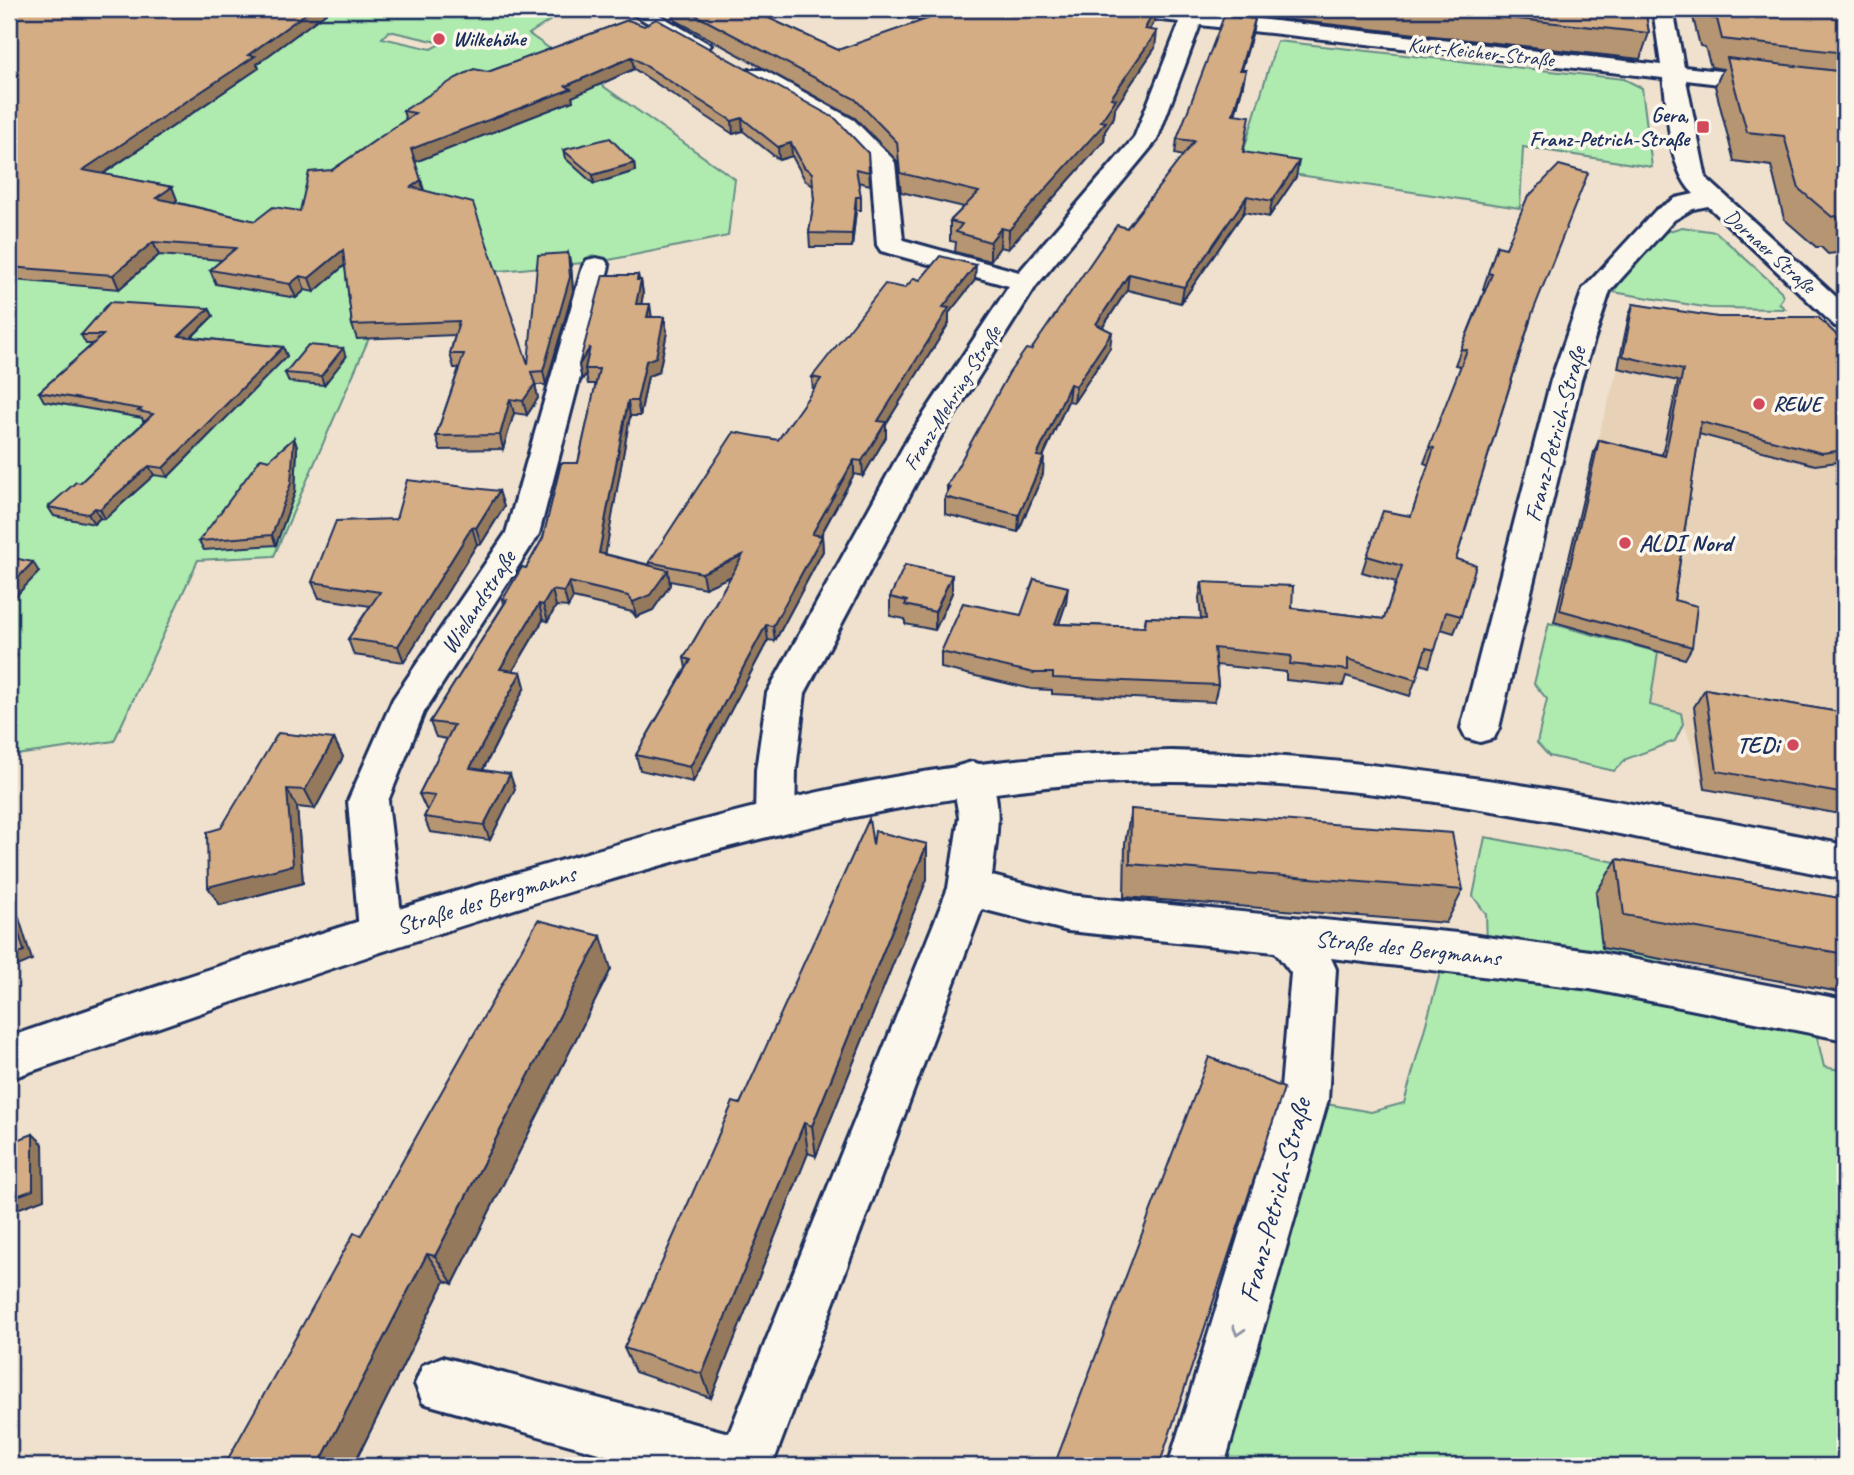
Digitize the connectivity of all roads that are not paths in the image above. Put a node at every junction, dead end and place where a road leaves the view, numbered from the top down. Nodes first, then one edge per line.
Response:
1 (634, 9) edge
2 (1116, 9) edge
3 (1663, 9) edge
4 (1194, 14) edge
5 (716, 54) edge
6 (740, 67) edge
7 (1675, 74) junction
8 (1845, 92) edge
9 (1704, 189) junction
10 (596, 266) dead end
11 (1025, 282) junction
12 (1843, 316) edge
13 (1480, 728) dead end
14 (972, 778) junction
15 (775, 817) junction
16 (1845, 862) edge
17 (969, 888) junction
18 (382, 931) junction
19 (1289, 936) junction
20 (1845, 1020) edge
21 (9, 1058) edge
22 (442, 1384) dead end
23 (1196, 1466) edge

1 - 5 street
2 - 4 street, Kurt-Keicher-Straße
3 - 7 street
4 - 7 street, Kurt-Keicher-Straße
4 - 11 street, Franz-Mehring-Straße
6 - 11 street
7 - 8 street, Kurt-Keicher-Straße
7 - 9 street
9 - 12 street, Dornaer Straße
9 - 13 street, Franz-Petrich-Straße
10 - 18 street, Wielandstraße
11 - 15 street, Franz-Mehring-Straße
14 - 15 street, Straße des Bergmanns
14 - 16 street, Straße des Bergmanns
14 - 17 street
15 - 18 street, Straße des Bergmanns
17 - 19 street, Straße des Bergmanns
17 - 22 street
18 - 21 street, Straße des Bergmanns
19 - 20 street, Straße des Bergmanns
19 -> 23 street, Franz-Petrich-Straße

